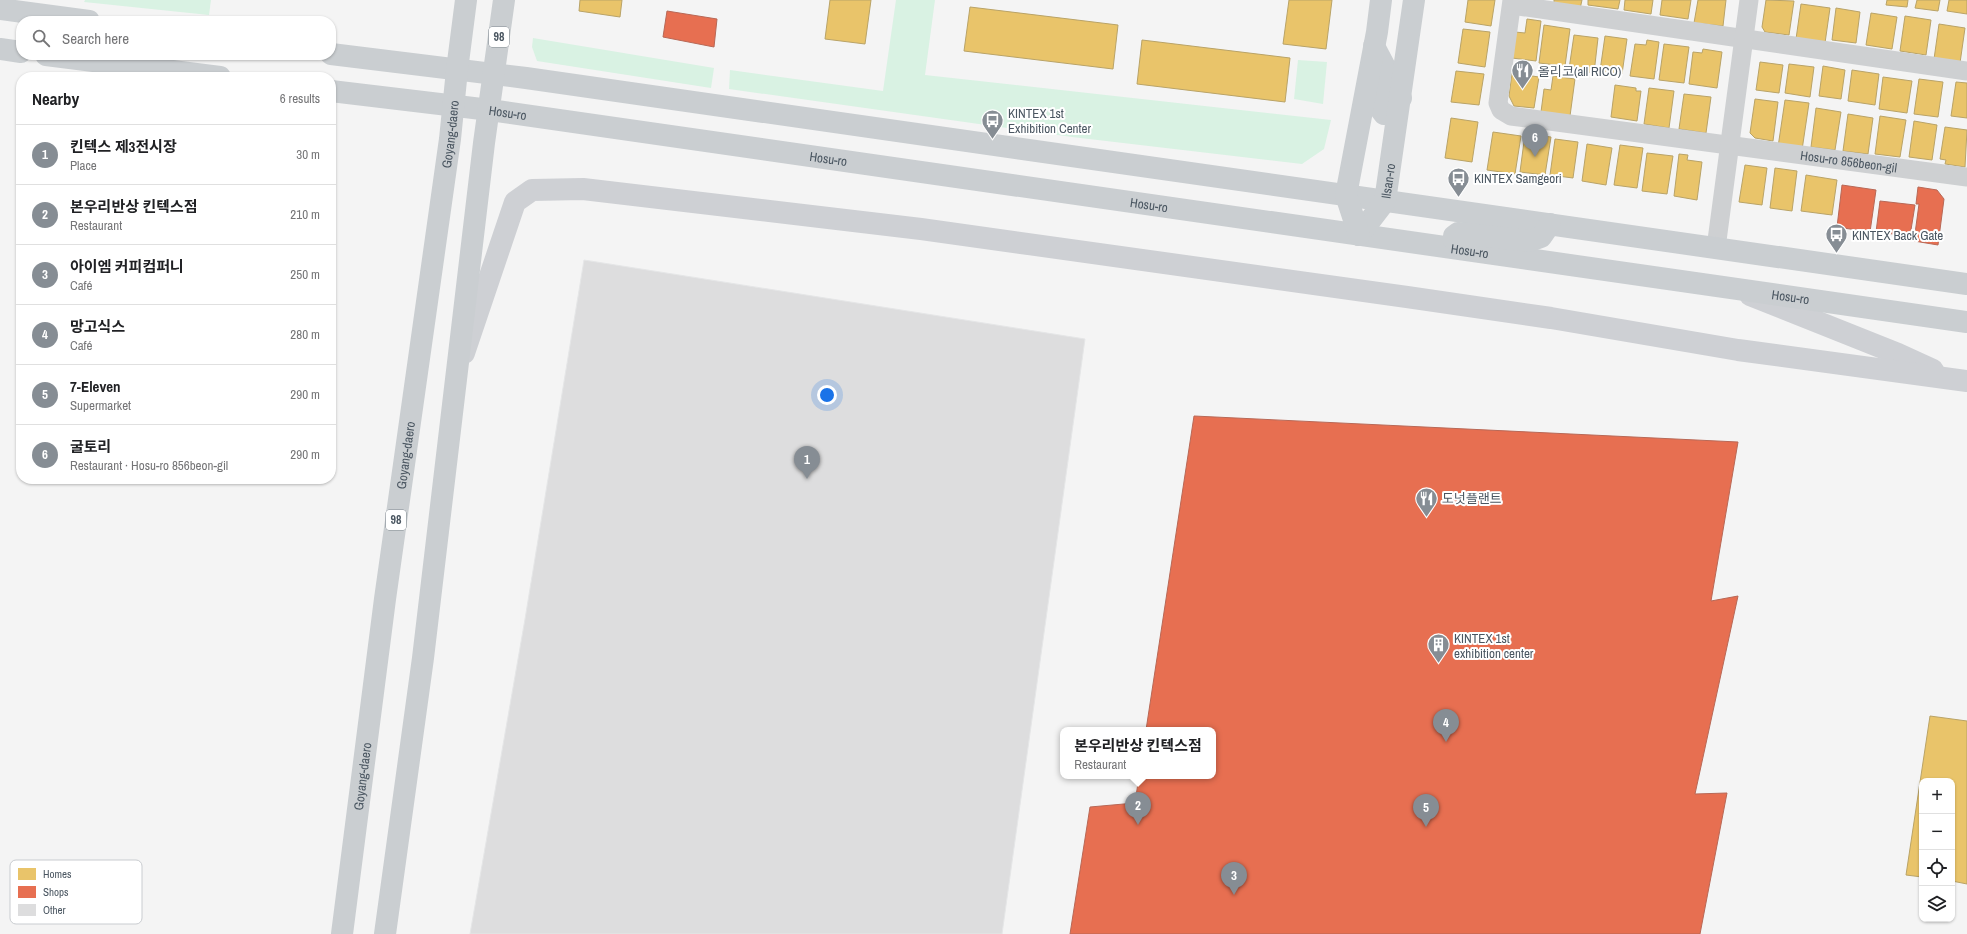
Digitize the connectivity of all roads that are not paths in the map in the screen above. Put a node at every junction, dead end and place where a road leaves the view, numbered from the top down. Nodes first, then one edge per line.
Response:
1 (466, 0) edge
2 (504, 0) edge
3 (1381, 0) edge
4 (1414, 0) edge
5 (1749, 0) edge
6 (1512, 3) edge
7 (0, 9) edge
8 (52, 16) edge
9 (1744, 39) junction
10 (1374, 46) junction
11 (0, 49) edge
12 (16, 51) edge
13 (336, 55) edge
14 (86, 60) edge
15 (457, 70) junction
16 (1967, 71) edge
17 (180, 72) edge
18 (494, 74) junction
19 (336, 92) edge
20 (1401, 98) junction
21 (454, 106) junction
22 (490, 110) junction
23 (1730, 145) junction
24 (1967, 177) edge
25 (1346, 195) junction
26 (1386, 201) junction
27 (1550, 224) junction
28 (1359, 235) junction
29 (1716, 248) junction
30 (1463, 249) junction
31 (1967, 284) edge
32 (1735, 289) junction
33 (1967, 322) edge
34 (457, 375) junction
35 (1962, 381) edge
36 (342, 934) edge
37 (385, 934) edge

1 - 15 main road, Goyang-daero / 98
2 - 18 main road, 98
3 - 10 main road
4 - 20 main road, Ilsan-ro
5 - 9 street
6 - 9 street
6 - 23 street, Hosu-ro 856beon-gil
7 - 8 main road
9 - 16 street
9 - 23 street
10 - 20 main road
10 - 25 main road
11 - 12 main road
13 - 15 main road
14 - 17 main road
15 - 18 main road
15 - 21 main road, Goyang-daero / 98
18 - 22 main road, 98
18 - 25 main road
19 - 21 main road, Hosu-ro
20 - 26 main road, Ilsan-ro
21 - 22 main road, Hosu-ro
21 - 36 main road, Goyang-daero / 98
22 - 28 main road, Hosu-ro
22 - 34 main road, 98
23 - 24 street, Hosu-ro 856beon-gil
23 - 29 street
25 - 26 main road
25 - 28 main road
26 - 27 main road
26 - 28 main road, Ilsan-ro
27 - 29 main road
27 - 30 main road
28 - 30 main road, Hosu-ro
29 - 31 main road
30 - 32 main road, Hosu-ro
32 - 33 main road, Hosu-ro
32 - 35 main road
34 - 35 main road
34 - 37 main road, 98

